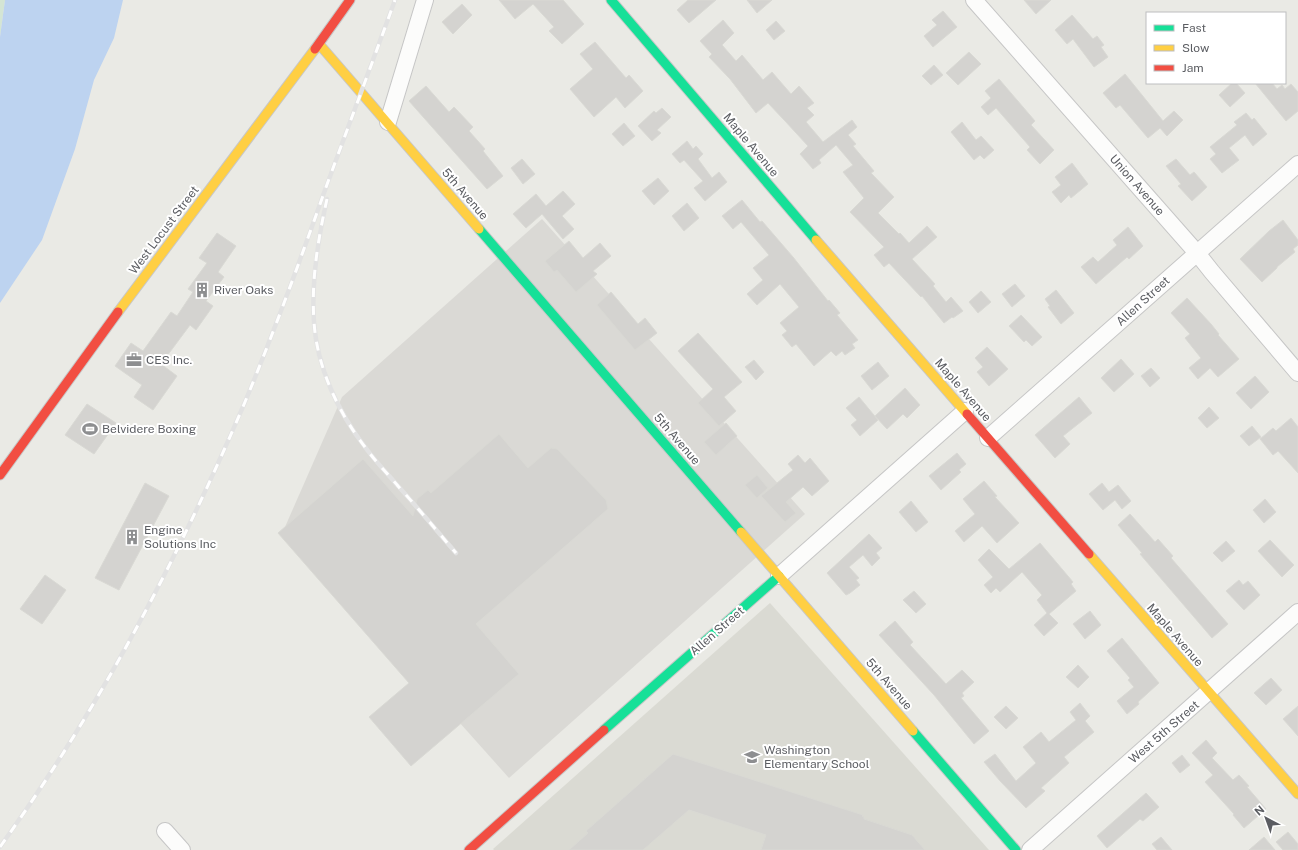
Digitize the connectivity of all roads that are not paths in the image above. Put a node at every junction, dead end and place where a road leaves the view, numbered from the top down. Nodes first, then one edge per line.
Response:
1 (350, 0) edge
2 (425, 0) edge
3 (611, 0) edge
4 (974, 0) edge
5 (319, 44) junction
6 (388, 122) junction
7 (1298, 164) edge
8 (1197, 253) junction
9 (1298, 373) edge
10 (965, 411) junction
11 (988, 438) junction
12 (0, 476) edge
13 (779, 576) junction
14 (1298, 612) edge
15 (1209, 692) junction
16 (1298, 794) edge
17 (165, 831) dead end
18 (182, 850) edge
19 (469, 850) edge
20 (1016, 850) edge
21 (1030, 850) edge

1 - 5 street, West Locust Street
2 - 6 street
3 - 10 street, Maple Avenue
4 - 8 street, Union Avenue
5 - 6 street, 5th Avenue
5 - 12 street, West Locust Street
6 - 13 street, 5th Avenue
7 - 8 street, Allen Street
8 - 9 street, Union Avenue
8 - 11 street, Allen Street
10 - 11 street, Maple Avenue
10 - 13 street, Allen Street
11 - 15 street, Maple Avenue
13 - 19 street, Allen Street
13 - 20 street, 5th Avenue
14 - 15 street, West 5th Street
15 - 16 street, Maple Avenue
15 - 21 street, West 5th Street
17 - 18 street

